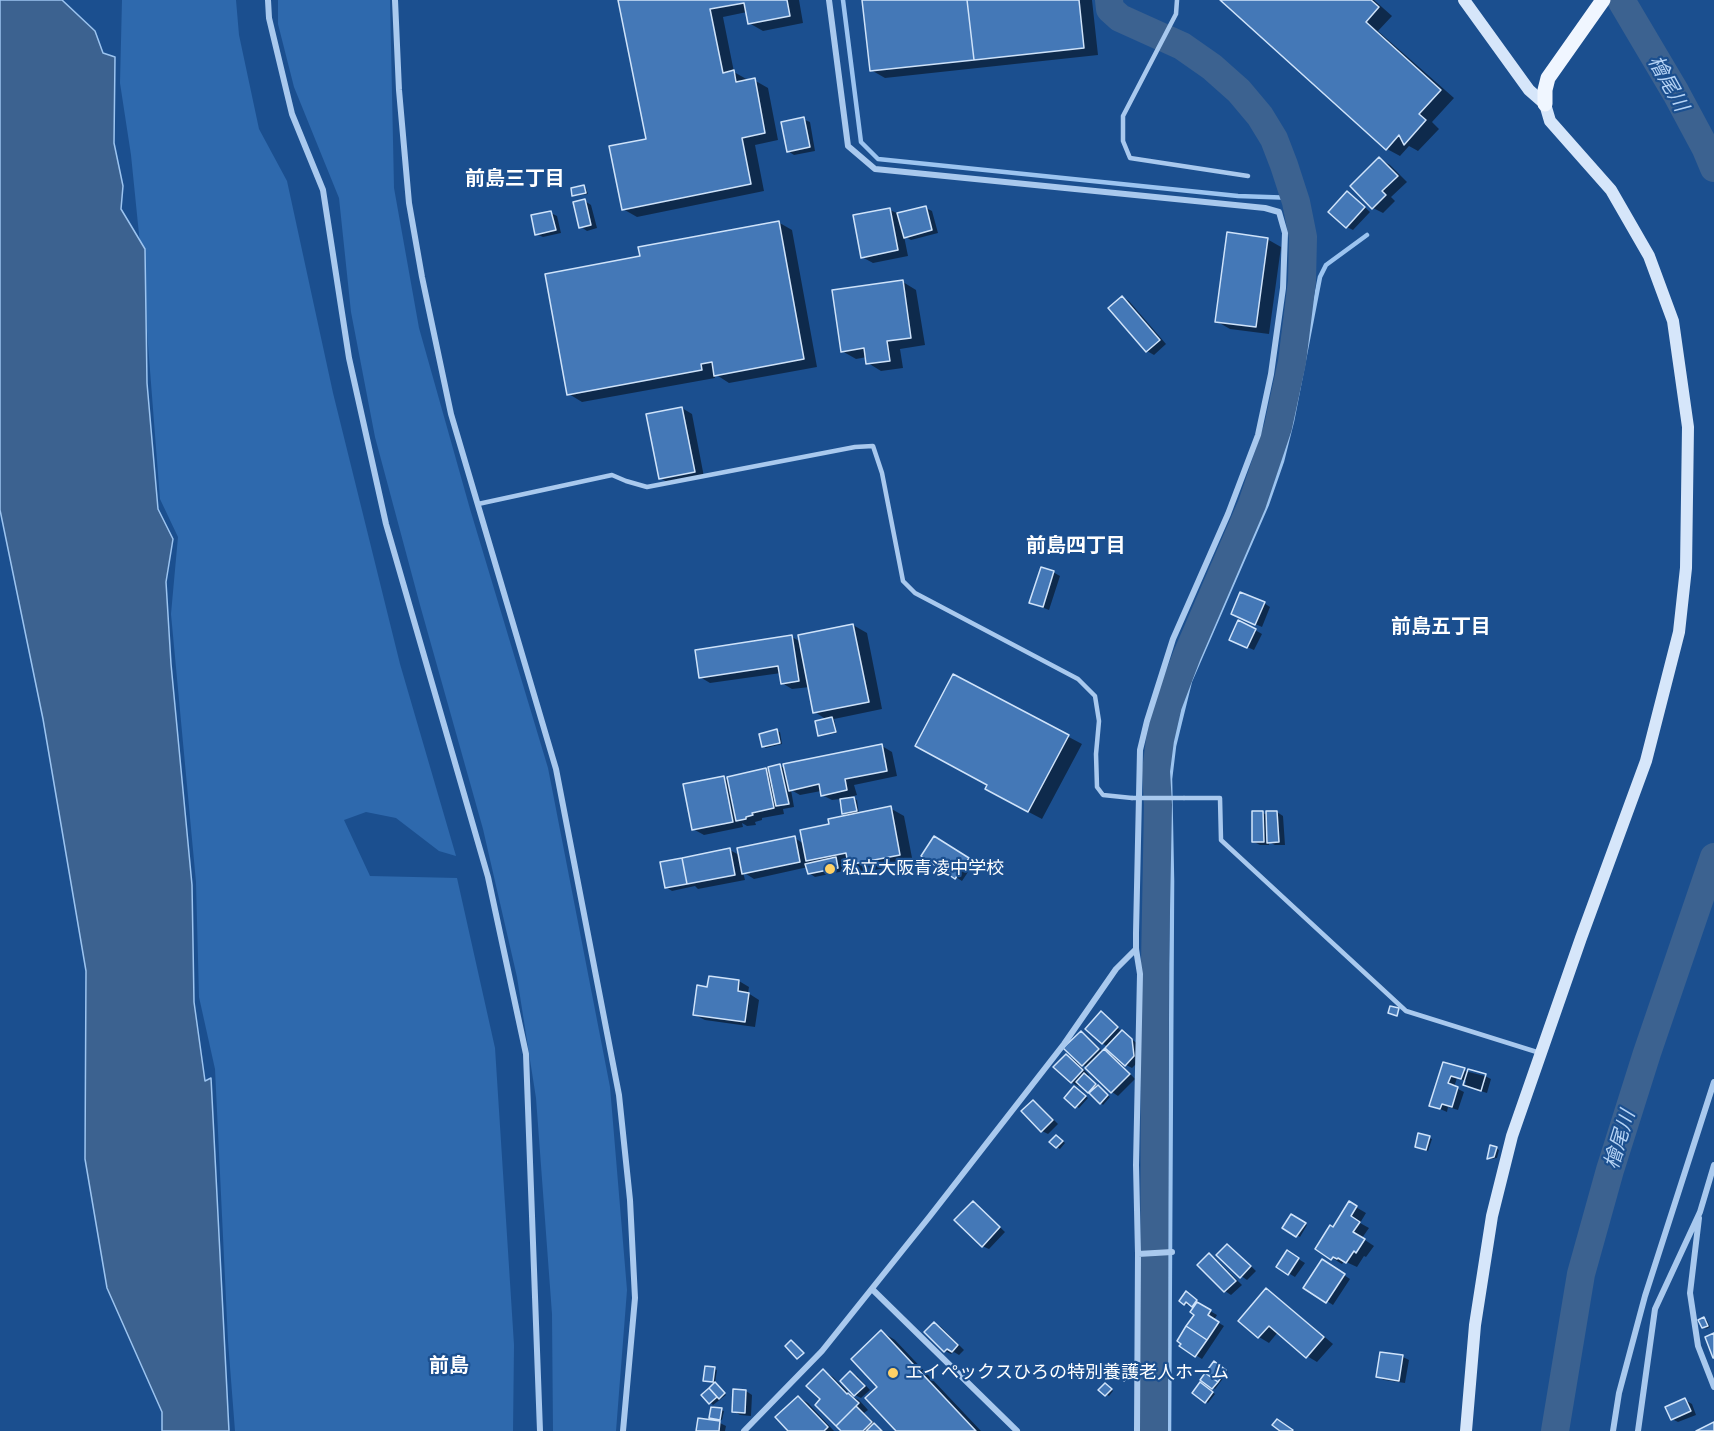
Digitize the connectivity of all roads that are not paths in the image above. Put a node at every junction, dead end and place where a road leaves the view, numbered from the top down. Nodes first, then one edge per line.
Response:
1 (268, 0) edge
2 (395, 0) edge
3 (829, 0) edge
4 (1178, 0) edge
5 (1464, 0) edge
6 (1603, 0) edge
7 (1545, 104) junction
8 (1248, 176) dead end
9 (478, 504) junction
10 (1136, 949) junction
11 (1540, 1053) junction
12 (1714, 1082) edge
13 (1714, 1165) edge
14 (1700, 1212) junction
15 (1172, 1252) dead end
16 (1138, 1254) junction
17 (872, 1289) junction
18 (1714, 1387) edge
19 (540, 1431) edge
20 (623, 1431) edge
21 (744, 1431) edge
22 (1017, 1431) edge
23 (1137, 1431) edge
24 (1466, 1431) edge
25 (1613, 1431) edge
26 (1638, 1431) edge

1 - 19 street
2 - 9 street
3 - 10 street
4 - 8 lane
5 - 7 street
6 - 7 main road
7 - 11 street
9 - 11 lane, bridge
9 - 20 street
10 - 16 street
10 - 17 street
11 - 24 street
12 - 25 street
13 - 14 street
14 - 18 street
14 - 26 street
15 - 16 street
16 - 23 street
17 - 21 street
17 - 22 street

